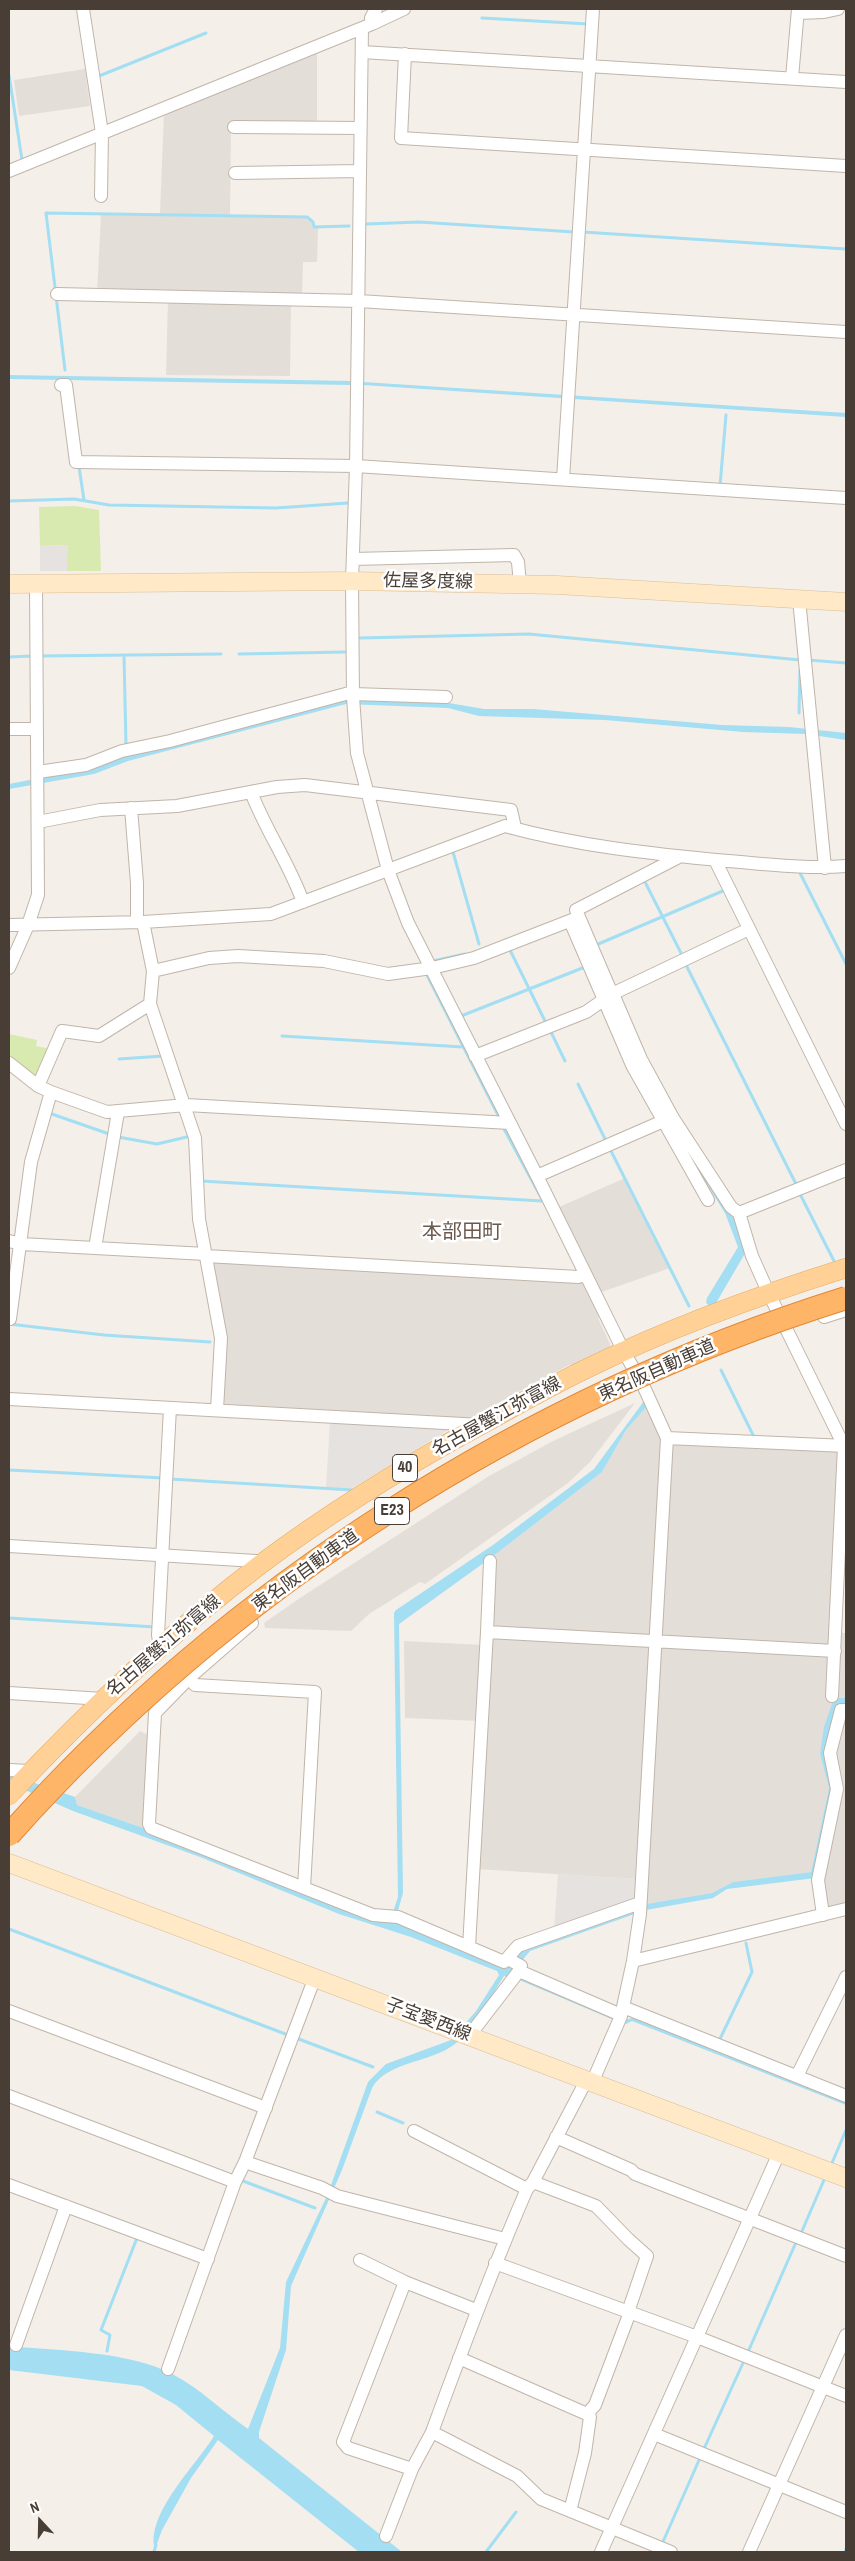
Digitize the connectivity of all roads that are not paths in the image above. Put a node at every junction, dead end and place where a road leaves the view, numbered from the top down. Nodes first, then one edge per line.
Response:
1 (83, 9) edge
2 (376, 9) edge
3 (404, 9) edge
4 (593, 9) edge
5 (838, 9) edge
6 (798, 11) edge
7 (367, 26) junction
8 (362, 52) junction
9 (405, 54) junction
10 (589, 66) junction
11 (792, 78) junction
12 (846, 82) edge
13 (234, 126) dead end
14 (360, 128) junction
15 (102, 133) junction
16 (584, 148) junction
17 (846, 166) edge
18 (9, 171) edge
19 (359, 171) junction
20 (235, 172) dead end
21 (101, 196) dead end
22 (57, 294) dead end
23 (358, 300) junction
24 (572, 315) junction
25 (846, 332) edge
26 (61, 384) dead end
27 (356, 466) junction
28 (562, 479) junction
29 (846, 498) edge
30 (353, 559) junction
31 (352, 581) junction
32 (9, 584) edge
33 (36, 584) junction
34 (520, 584) junction
35 (799, 599) junction
36 (846, 602) edge
37 (446, 697) dead end
38 (353, 698) junction
39 (37, 728) junction
40 (9, 729) edge
41 (38, 779) junction
42 (251, 792) junction
43 (366, 792) junction
44 (131, 808) junction
45 (38, 822) junction
46 (512, 828) junction
47 (677, 858) junction
48 (715, 860) junction
49 (846, 866) edge
50 (825, 868) junction
51 (388, 870) junction
52 (303, 902) junction
53 (575, 919) junction
54 (140, 922) junction
55 (9, 925) edge
56 (28, 925) junction
57 (749, 929) junction
58 (9, 968) edge
59 (432, 968) junction
60 (153, 971) junction
61 (609, 996) junction
62 (150, 1004) junction
63 (475, 1056) junction
64 (9, 1064) edge
65 (38, 1086) junction
66 (51, 1092) junction
67 (186, 1105) junction
68 (118, 1112) junction
69 (668, 1120) junction
70 (510, 1123) junction
71 (846, 1124) edge
72 (846, 1170) edge
73 (537, 1176) junction
74 (708, 1200) dead end
75 (739, 1213) junction
76 (15, 1242) edge
77 (94, 1248) junction
78 (206, 1255) junction
79 (846, 1268) edge
80 (586, 1275) junction
81 (846, 1283) edge
82 (769, 1294) junction
83 (846, 1298) edge
84 (846, 1310) edge
85 (10, 1319) edge
86 (786, 1328) junction
87 (624, 1352) junction
88 (643, 1385) junction
89 (9, 1399) edge
90 (170, 1408) junction
91 (217, 1410) junction
92 (482, 1425) junction
93 (667, 1438) junction
94 (845, 1446) edge
95 (9, 1546) edge
96 (162, 1555) junction
97 (490, 1561) dead end
98 (260, 1564) junction
99 (487, 1632) junction
100 (655, 1641) junction
101 (160, 1646) junction
102 (835, 1651) junction
103 (189, 1678) junction
104 (9, 1693) edge
105 (832, 1696) dead end
106 (103, 1699) junction
107 (846, 1710) edge
108 (9, 1770) edge
109 (29, 1772) junction
110 (11, 1793) edge
111 (9, 1813) edge
112 (9, 1835) edge
113 (9, 1863) edge
114 (304, 1888) junction
115 (640, 1909) junction
116 (846, 1910) edge
117 (823, 1915) junction
118 (469, 1947) junction
119 (633, 1960) junction
120 (515, 1969) junction
121 (315, 1977) junction
122 (846, 1977) edge
123 (9, 2011) edge
124 (621, 2015) junction
125 (462, 2033) junction
126 (797, 2076) junction
127 (589, 2082) junction
128 (9, 2096) edge
129 (846, 2096) edge
130 (266, 2108) junction
131 (414, 2131) dead end
132 (556, 2137) junction
133 (779, 2153) junction
134 (245, 2162) junction
135 (846, 2178) edge
136 (235, 2182) junction
137 (9, 2185) edge
138 (530, 2185) junction
139 (66, 2206) junction
140 (750, 2219) junction
141 (505, 2239) junction
142 (846, 2256) edge
143 (208, 2259) junction
144 (360, 2260) dead end
145 (495, 2263) junction
146 (405, 2282) junction
147 (476, 2310) junction
148 (629, 2312) junction
149 (846, 2334) edge
150 (697, 2337) junction
151 (16, 2345) dead end
152 (459, 2358) junction
153 (168, 2369) dead end
154 (823, 2387) junction
155 (846, 2396) edge
156 (588, 2414) junction
157 (432, 2432) junction
158 (654, 2434) junction
159 (412, 2469) junction
160 (779, 2485) junction
161 (570, 2512) junction
162 (846, 2512) edge
163 (611, 2528) junction
164 (386, 2536) dead end
165 (601, 2552) edge
166 (671, 2552) edge
167 (749, 2552) edge

1 - 15 street
2 - 7 street
3 - 7 street
4 - 10 street
5 - 6 street
6 - 11 street
7 - 8 street
7 - 15 street
8 - 9 street
8 - 14 street
9 - 10 street
9 - 16 street
10 - 11 street
10 - 16 street
11 - 12 street
13 - 14 street
14 - 19 street
15 - 18 street
15 - 21 street
16 - 17 street
16 - 24 street
19 - 20 street
19 - 23 street
22 - 23 street
23 - 24 street
23 - 27 street
24 - 25 street
24 - 28 street
26 - 27 street
27 - 28 street
27 - 30 street
28 - 29 street
30 - 31 street
30 - 34 street
31 - 33 main road, 佐屋多度線
31 - 34 main road, 佐屋多度線
31 - 38 street
32 - 33 main road, 佐屋多度線
33 - 39 street
34 - 35 main road, 佐屋多度線
35 - 36 main road, 佐屋多度線
35 - 50 street
37 - 38 street
38 - 41 street
38 - 43 street
39 - 40 street
39 - 41 street
41 - 45 street
42 - 43 street
42 - 44 street
42 - 52 street
43 - 46 street
43 - 51 street
44 - 45 street
44 - 54 street
45 - 56 street
46 - 47 street
46 - 51 street
47 - 48 street
47 - 53 street
48 - 50 street
48 - 57 street
49 - 50 street
51 - 52 street
51 - 59 street
52 - 54 street
53 - 59 street
53 - 61 street
54 - 56 street
54 - 60 street
55 - 56 street
56 - 58 street
57 - 61 street
57 - 71 street
59 - 60 street
59 - 63 street
60 - 62 street
61 - 63 street
61 - 69 street
62 - 65 street
62 - 67 street
63 - 70 street
64 - 65 street
65 - 66 street
66 - 68 street
66 - 76 street
67 - 68 street
67 - 70 street
67 - 78 street
68 - 77 street
69 - 73 street
69 - 74 street
69 - 75 street
70 - 73 street
72 - 75 street
73 - 80 street
75 - 82 street
76 - 77 street
76 - 85 street
77 - 78 street
78 - 80 street
78 - 91 street
79 - 82 main road, 名古屋蟹江弥富線 / 40
80 - 87 street
81 - 111 highway, 東名阪自動車道 / E23
82 - 86 street
82 - 87 main road, 名古屋蟹江弥富線 / 40
83 - 112 highway, 東名阪自動車道 / E23, bridge
84 - 86 street
86 - 88 street
86 - 94 street
87 - 88 street
87 - 92 main road, 名古屋蟹江弥富線 / 40
88 - 93 street
88 - 103 street
89 - 90 street
90 - 91 street
90 - 96 street
91 - 92 street
92 - 98 main road, 名古屋蟹江弥富線 / 40
93 - 94 street
93 - 100 street
94 - 102 street
95 - 96 street
96 - 98 street
96 - 101 street
97 - 99 street
98 - 101 main road, 名古屋蟹江弥富線 / 40
99 - 100 street
99 - 118 street
100 - 102 street
100 - 115 street
101 - 106 main road, 名古屋蟹江弥富線 / 40
102 - 105 street
103 - 114 street
103 - 114 street
104 - 106 street
106 - 109 main road, 名古屋蟹江弥富線 / 40
107 - 117 street
108 - 109 street
109 - 110 main road, 名古屋蟹江弥富線 / 40
113 - 121 main road, 子宝愛西線
114 - 118 street
115 - 119 street
115 - 120 street
116 - 117 street
117 - 119 street
118 - 120 street
119 - 124 street
120 - 124 street
120 - 125 street
121 - 125 main road, 子宝愛西線
121 - 130 street
122 - 126 street
123 - 130 street
124 - 126 street
124 - 127 street
125 - 127 main road, 子宝愛西線
126 - 129 street
127 - 132 street
127 - 133 main road, 子宝愛西線
128 - 136 street
130 - 134 street
131 - 138 street
132 - 138 street
132 - 140 street
133 - 135 main road, 子宝愛西線
133 - 140 street
134 - 136 street
134 - 141 street
136 - 143 street
137 - 139 street
138 - 141 street
138 - 148 street
139 - 143 street
139 - 151 street
140 - 142 street
140 - 150 street
141 - 145 street
143 - 153 street
144 - 146 street
145 - 147 street
145 - 148 street
146 - 147 street
146 - 159 street
147 - 152 street
148 - 150 street
148 - 156 street
149 - 154 street
150 - 154 street
150 - 158 street
152 - 156 street
152 - 157 street
154 - 155 street
154 - 160 street
156 - 161 street
157 - 159 street
157 - 161 street
158 - 160 street
158 - 163 street
159 - 164 street
160 - 162 street
160 - 167 street
161 - 163 street
163 - 165 street
163 - 166 street

